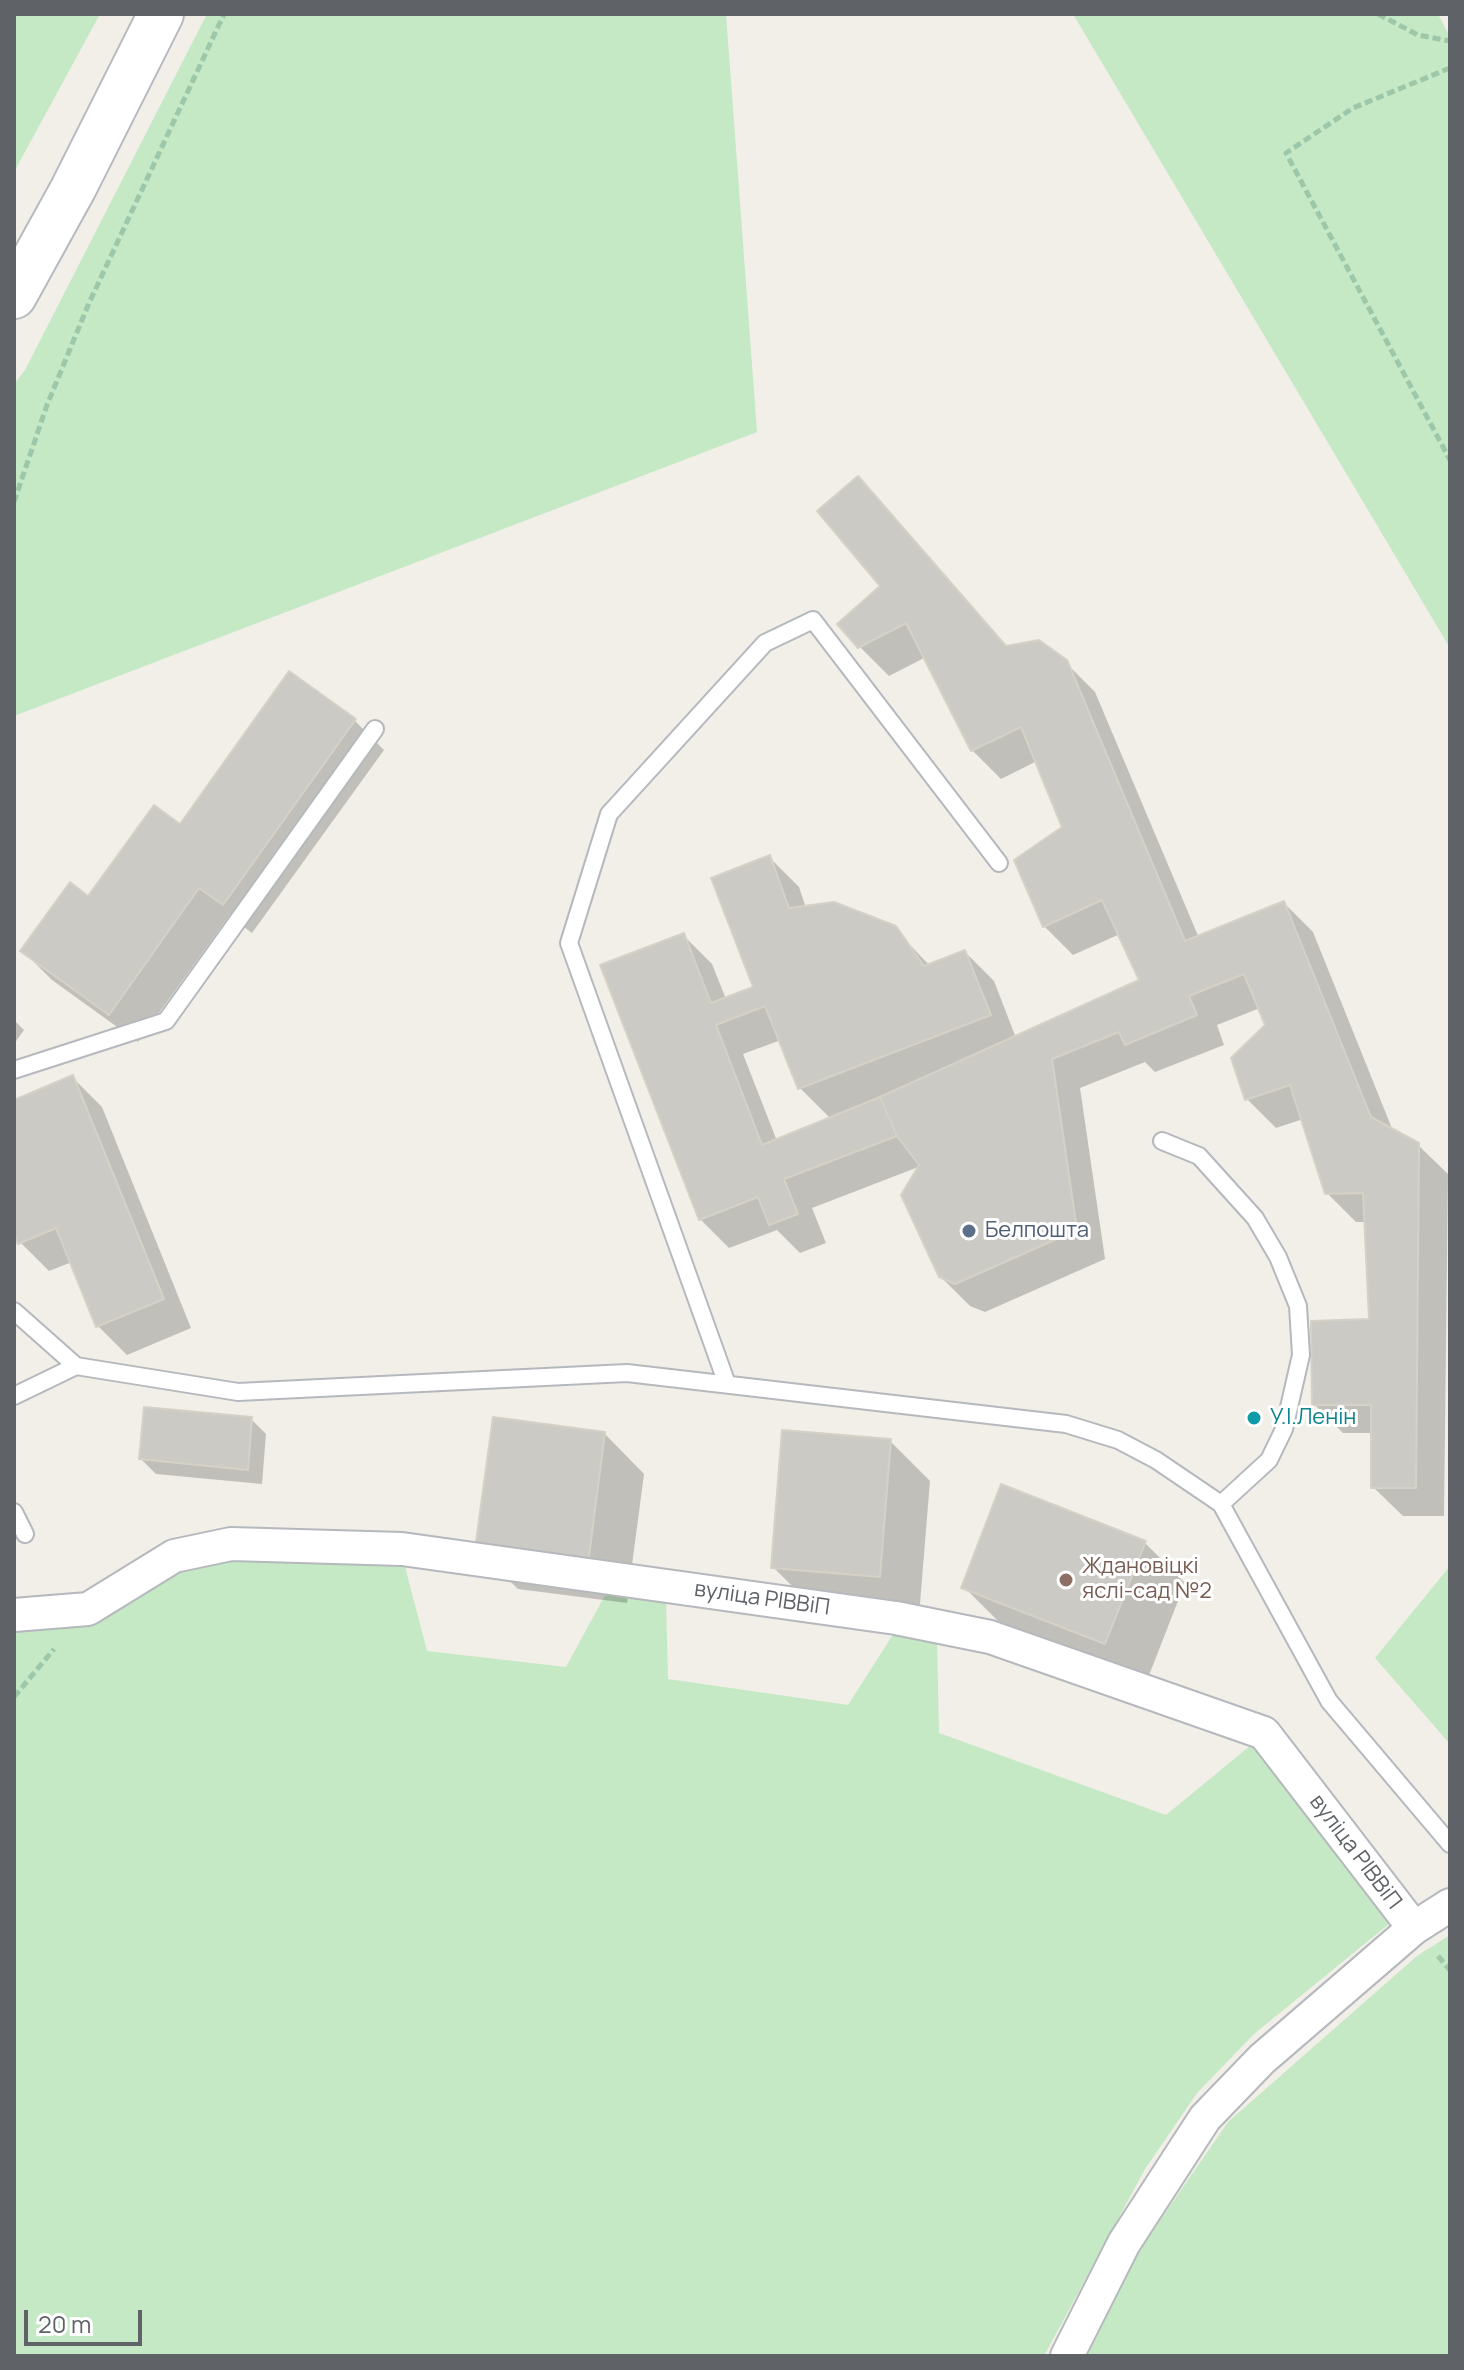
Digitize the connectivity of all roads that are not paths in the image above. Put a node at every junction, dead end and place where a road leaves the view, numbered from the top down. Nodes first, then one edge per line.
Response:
1 (161, 14) edge
2 (14, 296) edge
3 (375, 729) dead end
4 (999, 863) dead end
5 (14, 1070) edge
6 (1162, 1141) dead end
7 (14, 1311) edge
8 (76, 1366) junction
9 (727, 1384) junction
10 (14, 1396) edge
11 (1221, 1504) junction
12 (14, 1512) edge
13 (25, 1534) dead end
14 (14, 1615) edge
15 (1450, 1844) edge
16 (1450, 1905) edge
17 (1414, 1928) junction
18 (1067, 2356) edge

1 - 2 main road
3 - 5 lane
4 - 9 lane
6 - 11 lane
7 - 8 lane
8 - 9 lane
8 - 10 lane
9 - 11 lane
11 - 15 lane
12 - 13 lane
14 - 17 street, вуліца РІВВіП
16 - 17 street
17 - 18 street

